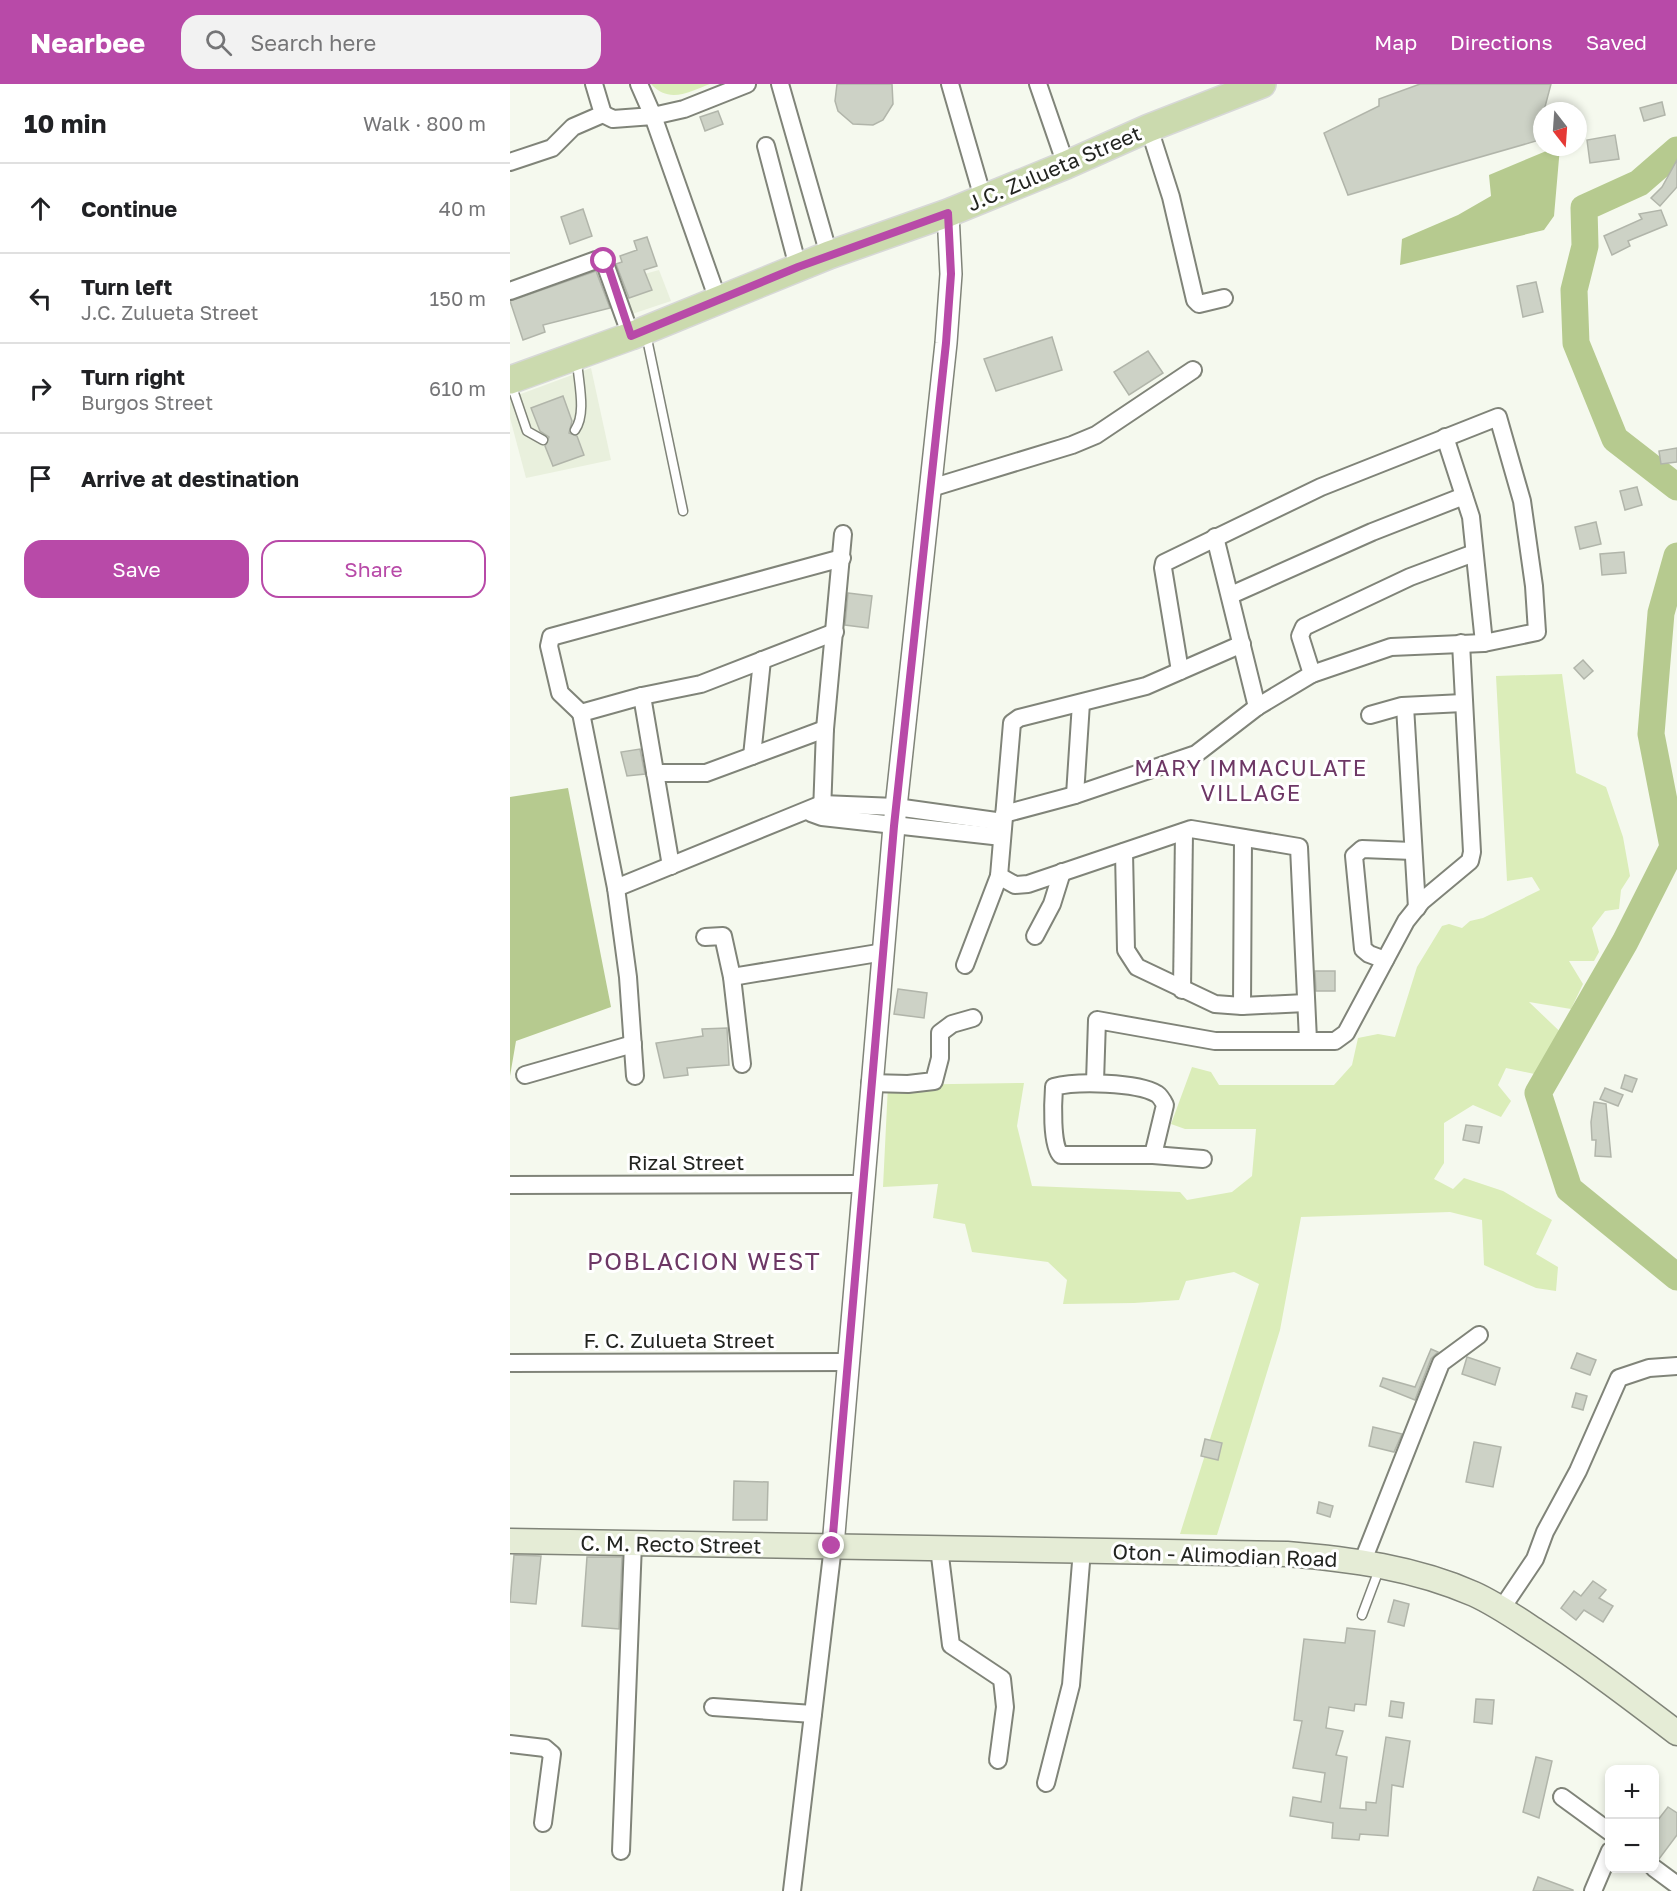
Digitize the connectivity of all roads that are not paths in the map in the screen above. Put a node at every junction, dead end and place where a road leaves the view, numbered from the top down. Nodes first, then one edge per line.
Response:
1 (594, 84) edge
2 (639, 84) edge
3 (747, 84) edge
4 (780, 84) edge
5 (950, 84) edge
6 (1038, 84) edge
7 (1262, 84) edge
8 (603, 114) junction
9 (653, 116) junction
10 (1149, 128) junction
11 (766, 146) dead end
12 (510, 162) edge
13 (1066, 165) junction
14 (983, 198) junction
15 (948, 213) junction
16 (829, 255) junction
17 (798, 267) junction
18 (510, 291) edge
19 (1224, 298) dead end
20 (718, 300) junction
21 (638, 333) junction
22 (577, 357) junction
23 (1192, 370) dead end
24 (510, 381) edge
25 (575, 430) dead end
26 (1445, 437) junction
27 (543, 440) dead end
28 (931, 489) junction
29 (1464, 496) junction
30 (683, 511) dead end
31 (843, 534) dead end
32 (1215, 537) junction
33 (1474, 554) junction
34 (842, 558) junction
35 (1232, 595) junction
36 (835, 632) junction
37 (1461, 643) junction
38 (1484, 643) junction
39 (1242, 644) junction
40 (762, 660) junction
41 (1180, 670) junction
42 (1312, 674) junction
43 (642, 696) junction
44 (1081, 703) junction
45 (1463, 703) junction
46 (1405, 706) junction
47 (1257, 707) junction
48 (581, 713) junction
49 (1370, 715) dead end
50 (825, 729) junction
51 (752, 756) junction
52 (655, 773) junction
53 (1075, 795) junction
54 (817, 811) junction
55 (895, 817) junction
56 (1003, 824) junction
57 (1184, 832) junction
58 (1243, 838) junction
59 (1413, 851) junction
60 (1124, 852) junction
61 (671, 866) junction
62 (1062, 872) junction
63 (999, 876) junction
64 (616, 888) junction
65 (1417, 908) junction
66 (1035, 936) dead end
67 (705, 937) dead end
68 (884, 952) junction
69 (1385, 960) junction
70 (965, 965) dead end
71 (732, 977) junction
72 (1182, 990) junction
73 (1306, 1003) junction
74 (1242, 1006) junction
75 (973, 1018) dead end
76 (1308, 1040) junction
77 (633, 1044) junction
78 (741, 1064) dead end
79 (525, 1075) dead end
80 (635, 1076) dead end
81 (1095, 1082) junction
82 (870, 1083) junction
83 (1153, 1155) junction
84 (1203, 1159) dead end
85 (862, 1184) junction
86 (510, 1185) edge
87 (1479, 1335) dead end
88 (849, 1362) junction
89 (510, 1363) edge
90 (1677, 1366) edge
91 (510, 1541) edge
92 (633, 1543) junction
93 (832, 1546) junction
94 (939, 1548) junction
95 (1082, 1550) junction
96 (1371, 1564) junction
97 (1502, 1608) junction
98 (1362, 1615) dead end
99 (713, 1707) dead end
100 (813, 1714) junction
101 (1677, 1733) edge
102 (510, 1744) edge
103 (998, 1760) dead end
104 (1046, 1783) dead end
105 (1562, 1797) dead end
106 (543, 1824) dead end
107 (1605, 1828) edge
108 (621, 1851) dead end
109 (1605, 1863) edge
110 (1659, 1872) edge
111 (1677, 1885) edge
112 (792, 1891) edge
113 (1593, 1891) edge

1 - 8 street
2 - 9 street
3 - 9 street
4 - 16 street
5 - 14 street
6 - 13 street
7 - 10 main road, J.C. Zulueta Street
8 - 9 street
8 - 12 street
9 - 20 street
10 - 13 main road, J.C. Zulueta Street
10 - 19 street
11 - 17 street
13 - 14 main road, J.C. Zulueta Street
14 - 15 main road, J.C. Zulueta Street
15 - 16 main road, J.C. Zulueta Street
15 - 28 street
16 - 17 main road, J.C. Zulueta Street
17 - 20 main road, J.C. Zulueta Street
18 - 21 street
20 - 21 main road, J.C. Zulueta Street
21 - 22 main road, J.C. Zulueta Street
21 - 30 lane
22 - 24 main road, J.C. Zulueta Street
22 - 25 lane
23 - 28 street
24 - 27 lane
26 - 29 street
26 - 32 street
26 - 38 street
28 - 55 street
29 - 33 street
29 - 35 street
31 - 34 street
32 - 35 street
32 - 41 street
33 - 38 street
33 - 42 street
34 - 36 street
34 - 48 street
35 - 39 street
36 - 40 street
36 - 50 street
37 - 38 street
37 - 42 street
37 - 45 street
39 - 41 street
39 - 47 street
40 - 43 street
40 - 51 street
41 - 44 street
42 - 47 street
43 - 48 street
43 - 52 street
44 - 53 street
44 - 56 street
45 - 46 street
45 - 65 street
46 - 49 street
46 - 59 street
47 - 53 street
48 - 64 street
50 - 51 street
50 - 54 street
51 - 52 street
52 - 61 street
53 - 56 street
54 - 55 street
54 - 61 street
55 - 56 street
55 - 68 street
56 - 63 street
57 - 58 street
57 - 60 street
57 - 72 street
58 - 73 street
58 - 74 street
59 - 65 street
59 - 69 street
60 - 62 street
60 - 72 street
61 - 64 street
62 - 63 street
62 - 66 street
63 - 70 street
64 - 77 street
65 - 69 street
67 - 71 street
68 - 71 street
68 - 82 street
69 - 76 street
71 - 78 street
72 - 74 street
73 - 74 street
73 - 76 street
75 - 82 street
76 - 81 street
77 - 79 street
77 - 80 street
81 - 83 street
81 - 83 street
82 - 85 street
83 - 84 street
85 - 86 street, Rizal Street
85 - 88 street
87 - 96 street
88 - 89 street, F. C. Zulueta Street
88 - 93 street
90 - 97 street
91 - 92 main road, C. M. Recto Street
92 - 93 main road, C. M. Recto Street
92 - 108 street
93 - 94 main road, Oton - Alimodian Road
93 - 100 street
94 - 95 main road, Oton - Alimodian Road
94 - 103 street
95 - 96 main road, Oton - Alimodian Road
95 - 104 street
96 - 97 main road, Oton - Alimodian Road
96 - 98 lane
97 - 101 main road, Oton - Alimodian Road
99 - 100 street
100 - 112 street
102 - 106 street
105 - 107 street
109 - 113 street
110 - 111 street

